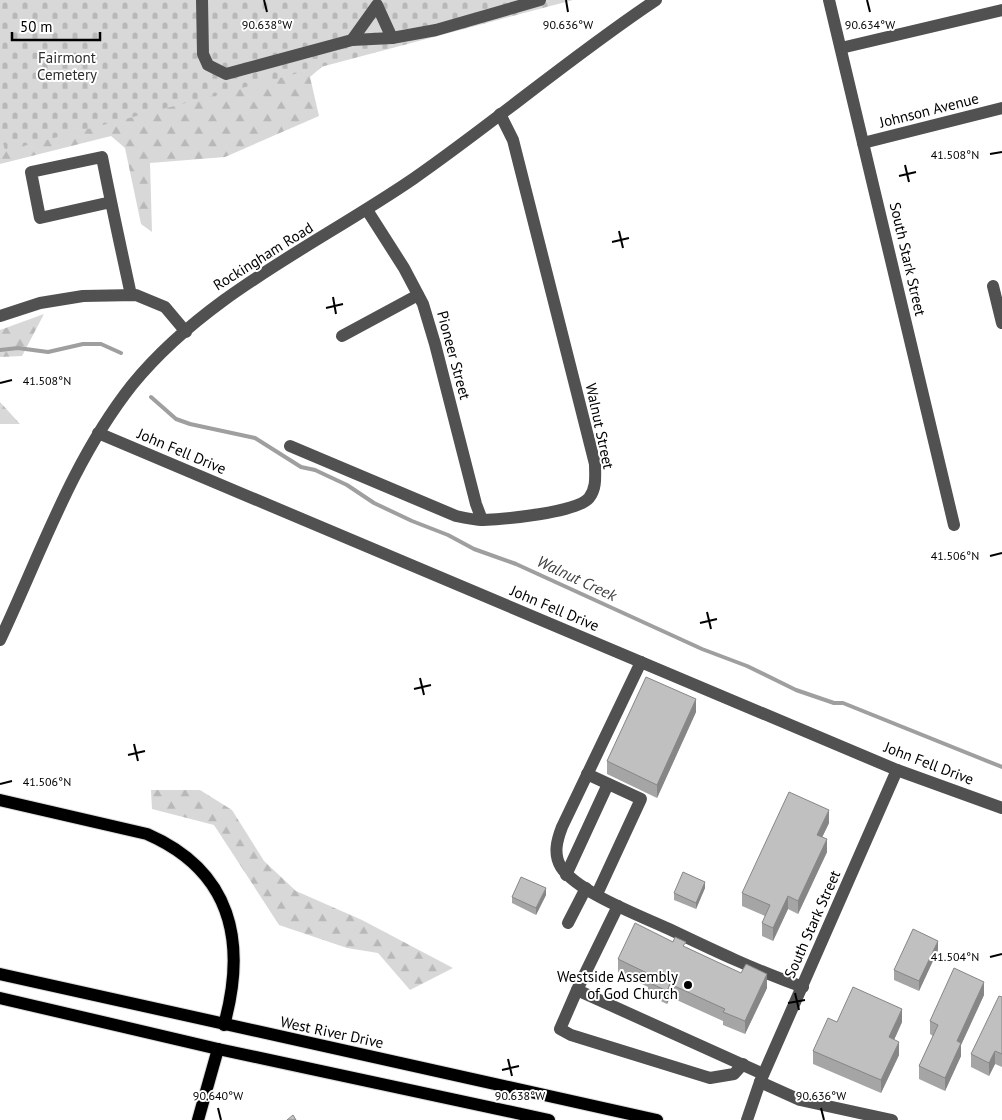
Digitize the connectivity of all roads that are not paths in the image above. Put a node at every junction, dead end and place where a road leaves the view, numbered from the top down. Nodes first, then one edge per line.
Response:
1 (202, 0) edge
2 (540, 0) edge
3 (656, 0) edge
4 (829, 0) edge
5 (378, 2) edge
6 (1002, 10) edge
7 (392, 38) junction
8 (352, 40) junction
9 (841, 48) junction
10 (1002, 108) edge
11 (500, 114) junction
12 (864, 143) junction
13 (112, 202) junction
14 (367, 210) junction
15 (993, 286) dead end
16 (131, 294) junction
17 (418, 295) junction
18 (0, 316) edge
19 (1002, 323) edge
20 (186, 332) junction
21 (342, 336) dead end
22 (98, 433) junction
23 (290, 446) dead end
24 (482, 520) junction
25 (954, 525) dead end
26 (0, 640) edge
27 (641, 662) junction
28 (897, 770) junction
29 (587, 774) junction
30 (608, 784) junction
31 (0, 800) edge
32 (1002, 808) edge
33 (566, 875) junction
34 (591, 891) junction
35 (618, 906) junction
36 (568, 923) dead end
37 (0, 974) edge
38 (803, 987) junction
39 (577, 990) junction
40 (0, 998) edge
41 (224, 1025) junction
42 (218, 1049) junction
43 (743, 1064) junction
44 (761, 1078) junction
45 (198, 1120) edge
46 (549, 1120) edge
47 (656, 1120) edge
48 (748, 1120) edge
49 (892, 1120) edge

1 - 8 street
2 - 7 street
3 - 11 street, Rockingham Road
4 - 9 street, South Stark Street
5 - 7 street
5 - 8 street
6 - 9 street
7 - 8 street
9 - 12 street, South Stark Street
10 - 12 street, Johnson Avenue
11 - 14 street, Rockingham Road
11 - 24 street, Walnut Street
12 - 25 street, South Stark Street
13 - 13 street
13 - 16 street
14 - 17 street, Pioneer Street
14 - 20 street, Rockingham Road
15 - 19 street
16 - 18 street
16 - 20 street
17 - 21 street
17 - 24 street, Pioneer Street
20 - 22 street, Rockingham Road
22 - 26 street, Rockingham Road
22 - 27 street, John Fell Drive
23 - 24 street, Walnut Street
27 - 28 street, John Fell Drive
27 - 29 street
28 - 32 street, John Fell Drive
28 - 38 street, South Stark Street
29 - 30 street
29 - 33 street
30 - 33 street
30 - 34 street
31 - 41 main road
33 - 34 street
34 - 35 street
34 - 36 street
35 - 38 street
35 - 39 street
37 - 41 main road, West River Drive
38 - 44 street, South Stark Street
39 - 43 street
39 - 43 street
40 - 42 main road
41 - 47 main road, West River Drive
42 - 45 main road
42 - 46 main road
43 - 44 street
44 - 48 street, South Stark Street
44 - 49 street

